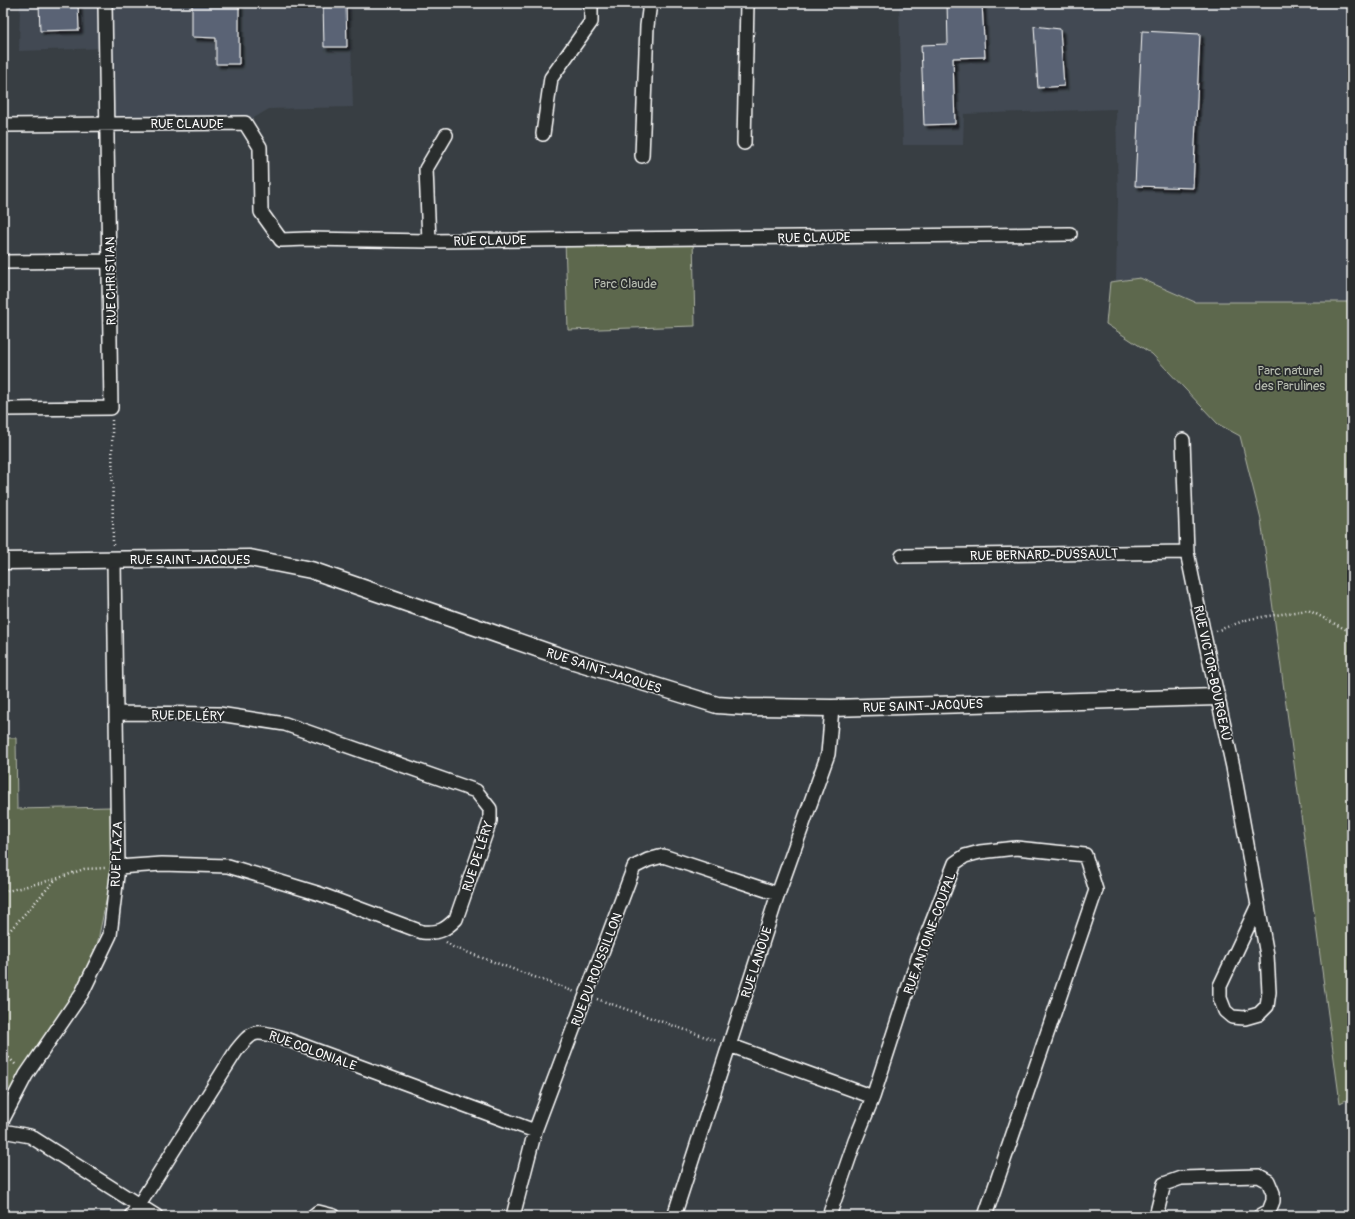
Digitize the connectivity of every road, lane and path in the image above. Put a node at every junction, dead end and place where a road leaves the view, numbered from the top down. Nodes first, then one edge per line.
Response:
1 (105, 3) edge
2 (590, 3) edge
3 (650, 3) edge
4 (746, 3) edge
5 (107, 123) junction
6 (3, 125) edge
7 (543, 134) dead end
8 (446, 135) dead end
9 (744, 143) dead end
10 (642, 156) dead end
11 (1070, 234) dead end
12 (429, 241) junction
13 (109, 261) junction
14 (3, 262) edge
15 (112, 408) junction
16 (3, 409) edge
17 (1183, 440) dead end
18 (1187, 552) junction
19 (902, 556) dead end
20 (114, 560) junction
21 (3, 561) edge
22 (1352, 629) edge
23 (1204, 635) junction
24 (1217, 697) junction
25 (832, 708) junction
26 (116, 713) junction
27 (118, 867) junction
28 (56, 878) junction
29 (3, 892) edge
30 (778, 894) junction
31 (1258, 905) junction
32 (3, 938) edge
33 (729, 1045) junction
34 (3, 1052) edge
35 (26, 1075) junction
36 (873, 1097) junction
37 (3, 1119) edge
38 (3, 1131) edge
39 (535, 1131) junction
40 (139, 1205) junction
41 (131, 1216) edge
42 (156, 1216) edge
43 (313, 1216) edge
44 (334, 1216) edge
45 (512, 1216) edge
46 (674, 1216) edge
47 (829, 1216) edge
48 (985, 1216) edge
49 (1156, 1216) edge
50 (1260, 1216) edge

1 - 5 street, RUE CHRISTIAN
2 - 7 street
3 - 10 street
4 - 9 street
5 - 6 street, RUE CLAUDE
5 - 12 street, RUE CLAUDE
5 - 13 street, RUE CHRISTIAN
8 - 12 street
11 - 12 street, RUE CLAUDE
13 - 14 street
13 - 15 street, RUE CHRISTIAN
15 - 16 street
15 - 20 path
17 - 18 street, RUE VICTOR-BOURGEAU
18 - 19 street, RUE BERNARD-DUSSAULT
18 - 23 street, RUE VICTOR-BOURGEAU
20 - 21 street, RUE SAINT-JACQUES
20 - 25 street, RUE SAINT-JACQUES
20 - 26 street, RUE PLAZA
22 - 23 path
23 - 24 street, RUE VICTOR-BOURGEAU
24 - 25 street, RUE SAINT-JACQUES
24 - 31 street, RUE VICTOR-BOURGEAU
25 - 30 street, RUE LANOUE
26 - 27 street, RUE PLAZA
26 - 27 street, RUE DE LÉRY
27 - 28 path
27 - 35 street, RUE PLAZA
28 - 29 path
28 - 32 path
30 - 33 street, RUE LANOUE
30 - 39 street, RUE DU ROUSSILLON
31 - 31 street, RUE VICTOR-BOURGEAU
33 - 36 street
33 - 46 street, RUE LANOUE
34 - 35 path
35 - 37 street, RUE PLAZA
36 - 47 street, RUE ANTOINE-COUPAL
36 - 48 street, RUE ANTOINE-COUPAL
38 - 40 street
39 - 40 street, RUE COLONIALE
39 - 45 street, RUE DU ROUSSILLON
40 - 41 street, RUE COLONIALE
40 - 42 street
43 - 44 street
49 - 50 street

